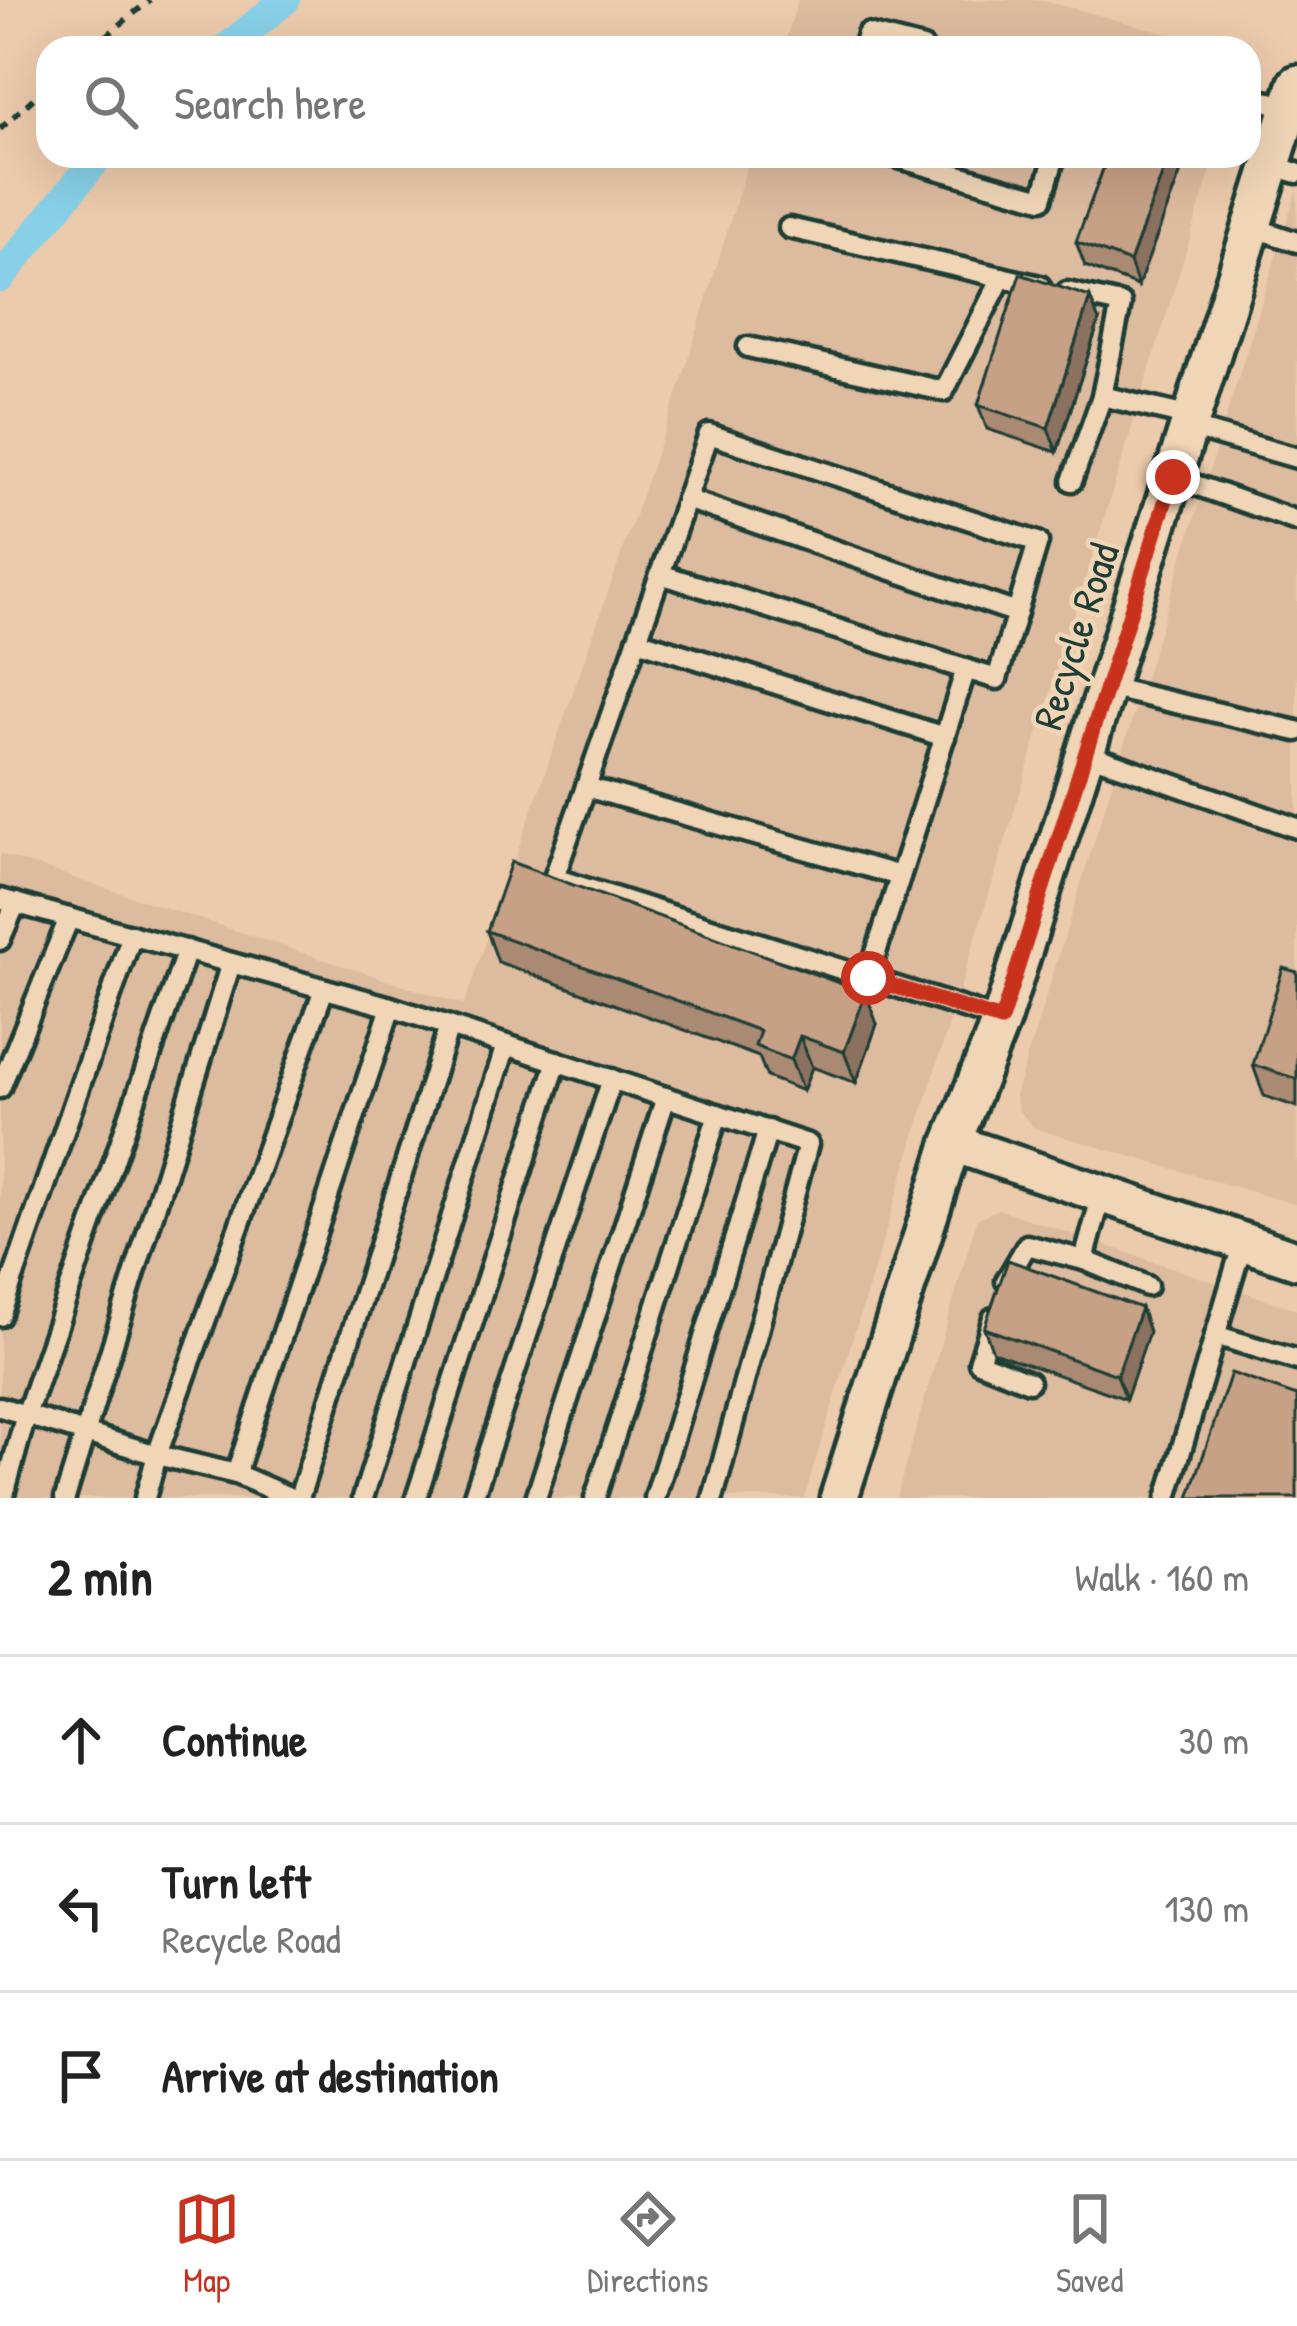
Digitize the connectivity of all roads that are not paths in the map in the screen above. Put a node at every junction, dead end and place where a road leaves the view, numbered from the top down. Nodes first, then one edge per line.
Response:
1 (1293, 95) edge
2 (1261, 97) edge
3 (934, 168) edge
4 (1051, 168) edge
5 (1284, 169) edge
6 (1252, 227) junction
7 (789, 228) dead end
8 (1297, 242) edge
9 (1002, 277) junction
10 (748, 347) dead end
11 (1102, 396) junction
12 (1190, 422) junction
13 (1297, 458) edge
14 (1173, 477) junction
15 (1072, 481) dead end
16 (686, 499) junction
17 (1297, 521) edge
18 (660, 574) junction
19 (1017, 613) junction
20 (637, 640) junction
21 (966, 669) junction
22 (1107, 687) junction
23 (1297, 731) edge
24 (945, 737) junction
25 (1085, 753) junction
26 (586, 787) junction
27 (1297, 827) edge
28 (901, 876) junction
29 (8, 901) edge
30 (70, 918) junction
31 (132, 935) junction
32 (0, 940) edge
33 (187, 950) junction
34 (231, 963) junction
35 (868, 978) junction
36 (324, 989) junction
37 (391, 1007) junction
38 (1001, 1020) junction
39 (449, 1026) junction
40 (506, 1045) junction
41 (557, 1061) junction
42 (612, 1079) junction
43 (0, 1088) edge
44 (666, 1097) junction
45 (718, 1114) junction
46 (768, 1130) junction
47 (952, 1144) junction
48 (1102, 1194) junction
49 (1243, 1242) junction
50 (1084, 1260) junction
51 (1297, 1260) edge
52 (1148, 1286) dead end
53 (0, 1316) edge
54 (1215, 1335) junction
55 (1297, 1360) edge
56 (1029, 1382) dead end
57 (0, 1406) edge
58 (26, 1415) junction
59 (85, 1434) junction
60 (157, 1455) junction
61 (241, 1484) edge
62 (4, 1498) edge
63 (65, 1498) edge
64 (146, 1498) edge
65 (295, 1498) edge
66 (363, 1498) edge
67 (416, 1498) edge
68 (473, 1498) edge
69 (536, 1498) edge
70 (595, 1498) edge
71 (655, 1498) edge
72 (713, 1498) edge
73 (839, 1498) edge
74 (1167, 1498) edge

1 - 2 lane
1 - 5 street, Recycle Road
3 - 4 lane
5 - 6 street, Recycle Road
6 - 8 lane
6 - 12 street, Recycle Road
7 - 9 lane
9 - 10 lane
9 - 11 lane
11 - 12 lane
11 - 15 lane
12 - 13 lane
12 - 14 street, Recycle Road
14 - 17 lane
14 - 22 street, Recycle Road
16 - 18 lane
16 - 19 lane
16 - 19 lane
18 - 20 lane
18 - 21 lane
19 - 21 lane
20 - 24 lane
20 - 26 lane
21 - 24 lane
22 - 23 lane
22 - 25 street, Recycle Road
24 - 28 lane
25 - 27 lane
25 - 38 street, Recycle Road
26 - 28 lane
26 - 35 lane
28 - 35 lane
29 - 30 lane
29 - 32 lane
30 - 31 lane
30 - 43 lane
31 - 33 lane
31 - 53 lane
33 - 34 lane
33 - 58 lane
34 - 36 lane
34 - 59 lane
35 - 38 lane
36 - 37 lane
36 - 60 lane
37 - 39 lane
37 - 61 lane
38 - 47 street, Recycle Road
39 - 40 lane
39 - 65 lane
40 - 41 lane
40 - 66 lane
41 - 42 lane
41 - 67 lane
42 - 44 lane
42 - 68 lane
44 - 45 lane
44 - 69 lane
45 - 46 lane
45 - 70 lane
46 - 71 lane
46 - 72 lane
47 - 48 street
47 - 73 street, Recycle Road
48 - 49 street
48 - 50 lane
49 - 51 street
49 - 54 lane
50 - 52 lane
50 - 56 lane
54 - 55 lane
54 - 74 lane
57 - 58 lane
58 - 59 lane
58 - 62 lane
59 - 60 lane
59 - 63 lane
60 - 61 lane
60 - 64 lane
61 - 65 lane

